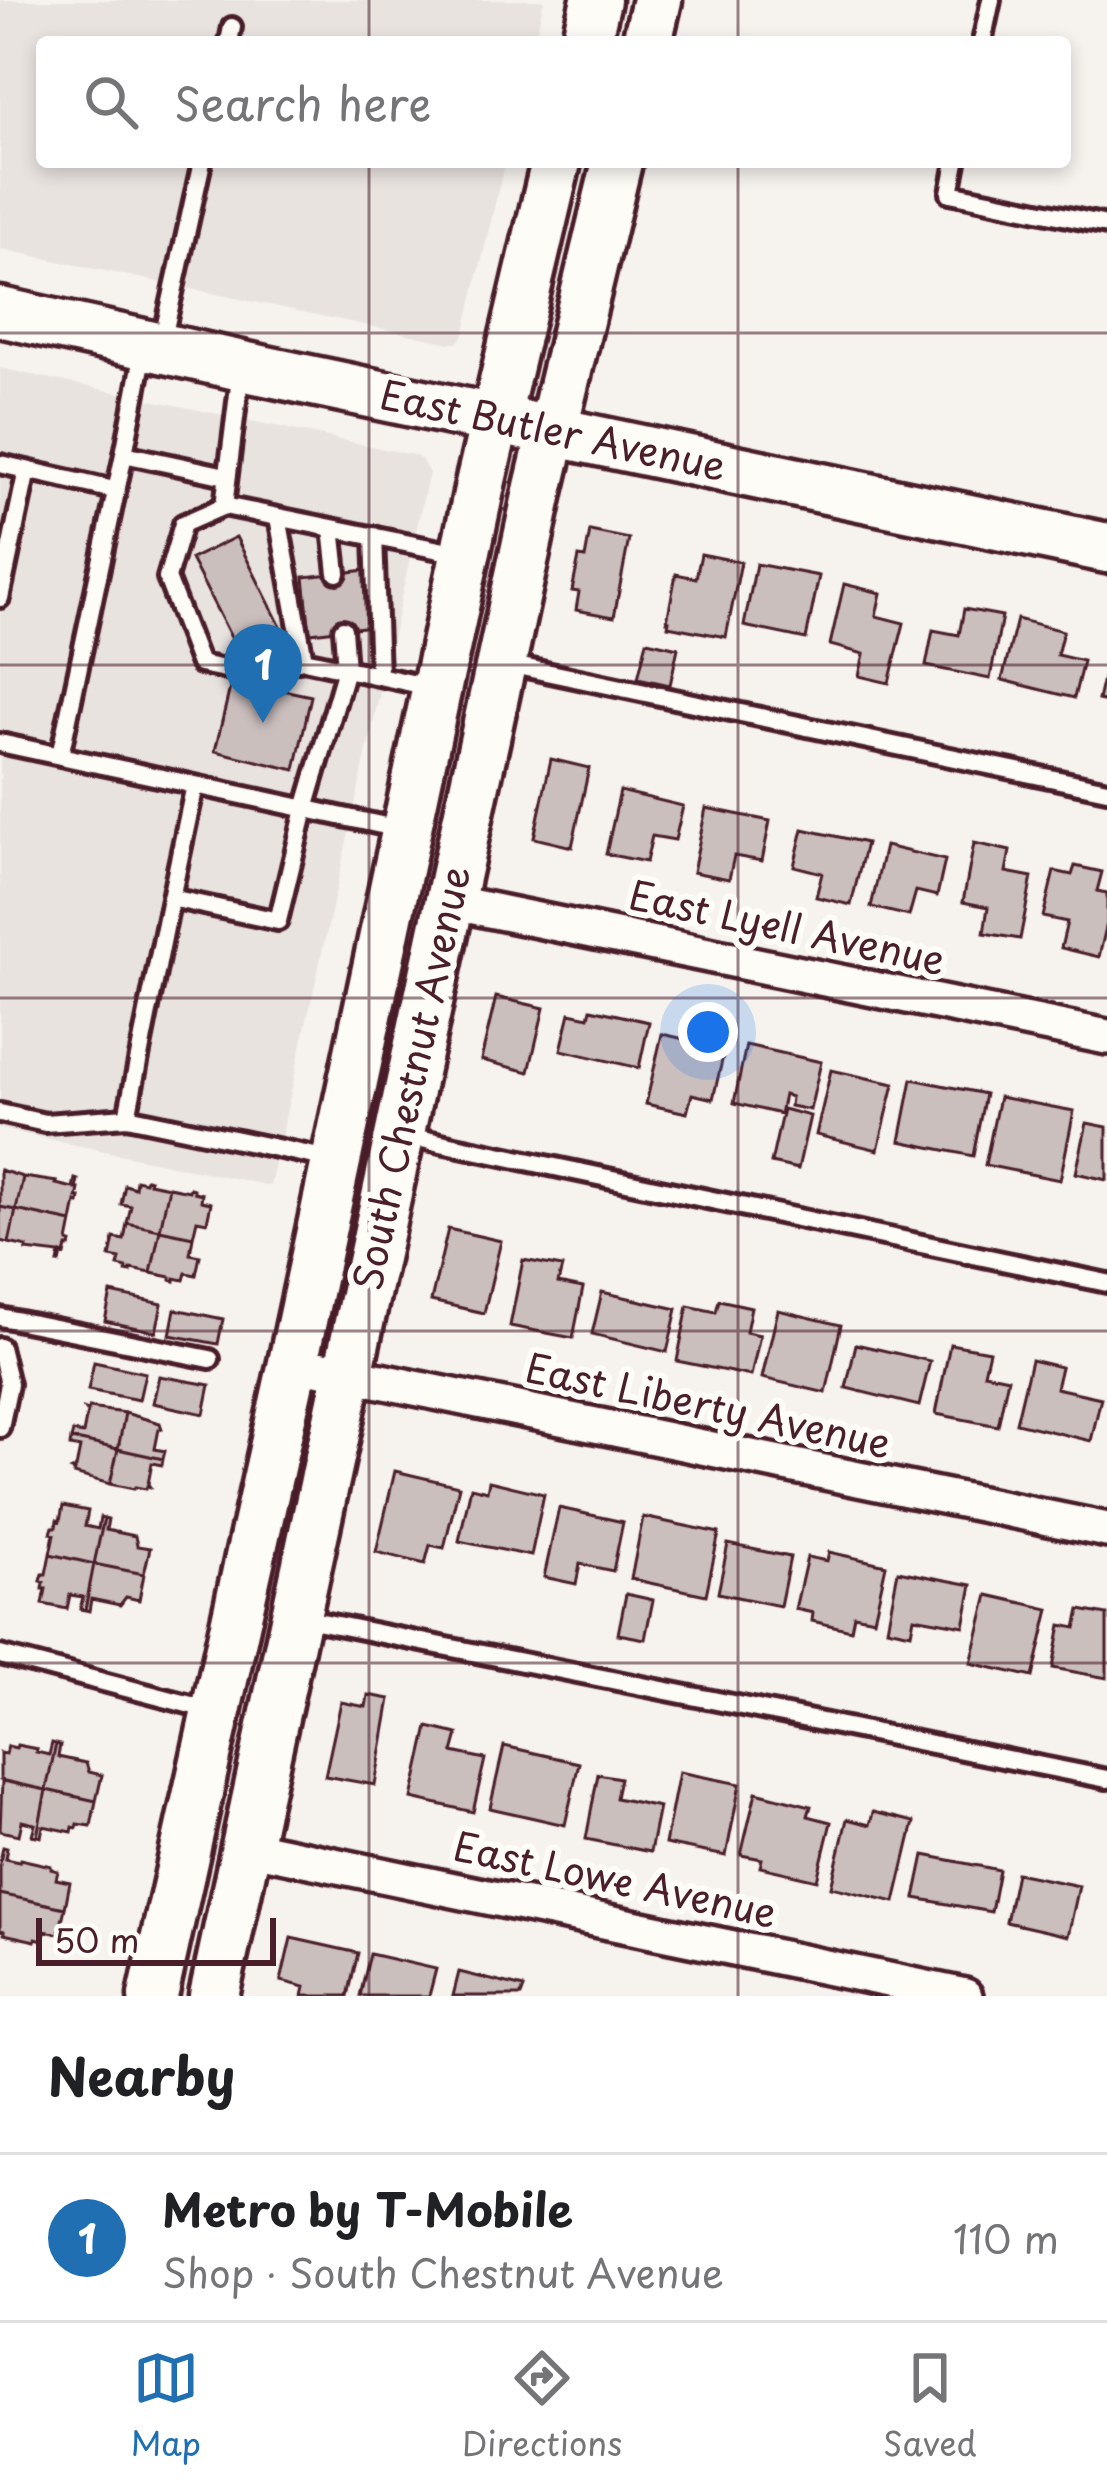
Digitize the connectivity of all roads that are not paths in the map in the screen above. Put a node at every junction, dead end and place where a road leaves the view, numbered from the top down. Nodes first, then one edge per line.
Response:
1 (596, 0) edge
2 (657, 0) edge
3 (991, 0) edge
4 (587, 36) edge
5 (648, 36) edge
6 (983, 36) edge
7 (200, 168) edge
8 (555, 168) edge
9 (616, 168) edge
10 (955, 168) edge
11 (1107, 225) edge
12 (0, 313) edge
13 (153, 346) junction
14 (242, 366) junction
15 (495, 419) junction
16 (553, 431) junction
17 (124, 454) junction
18 (0, 464) edge
19 (27, 470) junction
20 (226, 476) junction
21 (114, 490) junction
22 (224, 506) junction
23 (278, 517) junction
24 (332, 528) junction
25 (374, 536) junction
26 (1107, 548) edge
27 (465, 555) junction
28 (337, 573) dead end
29 (0, 598) edge
30 (343, 629) dead end
31 (304, 660) junction
32 (501, 663) junction
33 (346, 669) junction
34 (379, 676) junction
35 (437, 688) junction
36 (0, 743) edge
37 (60, 755) junction
38 (195, 785) junction
39 (1107, 790) edge
40 (304, 808) junction
41 (406, 831) junction
42 (171, 898) junction
43 (450, 902) junction
44 (1107, 1036) edge
45 (0, 1113) edge
46 (128, 1117) junction
47 (400, 1135) junction
48 (334, 1160) junction
49 (1107, 1283) edge
50 (0, 1317) edge
51 (0, 1347) edge
52 (210, 1360) dead end
53 (292, 1363) junction
54 (348, 1375) junction
55 (0, 1427) edge
56 (1107, 1530) edge
57 (296, 1617) junction
58 (0, 1655) edge
59 (215, 1711) junction
60 (1107, 1780) edge
61 (247, 1847) junction
62 (215, 1988) edge
63 (153, 1996) edge
64 (965, 1996) edge

1 - 4 main road
2 - 5 main road
3 - 6 lane
7 - 13 lane
8 - 15 main road, South Chestnut Avenue
9 - 16 main road, South Chestnut Avenue
10 - 11 lane
12 - 13 main road, East Butler Avenue
13 - 14 main road, East Butler Avenue
13 - 17 lane
14 - 15 main road, East Butler Avenue
14 - 20 lane
15 - 16 main road, East Butler Avenue
15 - 27 main road, South Chestnut Avenue
16 - 26 main road, East Butler Avenue
16 - 32 main road, South Chestnut Avenue
17 - 20 lane
17 - 21 lane
18 - 19 lane
19 - 21 lane
19 - 29 lane
20 - 22 lane
21 - 37 lane
22 - 23 lane
22 - 31 lane
23 - 24 lane
23 - 31 lane
24 - 25 lane
24 - 28 lane
25 - 27 lane
25 - 34 lane
27 - 35 main road, South Chestnut Avenue
30 - 33 lane
31 - 33 lane
32 - 39 lane
32 - 43 main road, South Chestnut Avenue
33 - 34 lane
33 - 40 lane
34 - 35 lane
35 - 41 main road, South Chestnut Avenue
36 - 37 lane
37 - 38 lane
38 - 40 lane
38 - 42 lane
40 - 41 lane
40 - 42 lane
41 - 48 main road, South Chestnut Avenue
42 - 46 lane
43 - 44 street, East Lyell Avenue
43 - 47 main road, South Chestnut Avenue
45 - 46 lane
46 - 48 lane
47 - 49 lane
47 - 54 main road, South Chestnut Avenue
48 - 53 main road, South Chestnut Avenue
50 - 52 lane
51 - 55 lane
53 - 54 street, East Liberty Avenue
53 - 59 main road, South Chestnut Avenue
54 - 56 street, East Liberty Avenue
54 - 57 main road, South Chestnut Avenue
57 - 60 lane
57 - 61 main road, South Chestnut Avenue
58 - 59 lane
59 - 62 main road
59 - 63 main road, South Chestnut Avenue
61 - 62 main road, South Chestnut Avenue
61 - 64 street, East Lowe Avenue

